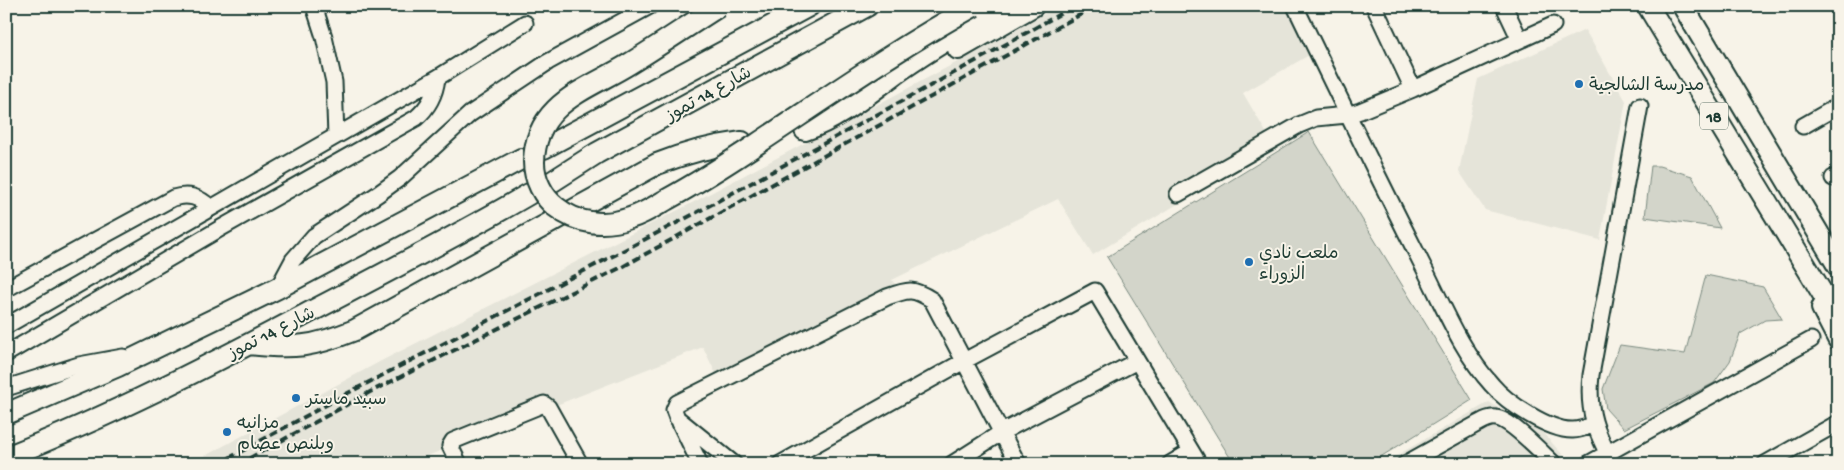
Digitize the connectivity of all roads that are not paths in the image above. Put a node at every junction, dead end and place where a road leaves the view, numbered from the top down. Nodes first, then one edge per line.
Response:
1 (314, 6) edge
2 (650, 6) edge
3 (719, 6) edge
4 (867, 6) edge
5 (1004, 6) edge
6 (1033, 6) edge
7 (1295, 6) edge
8 (1374, 6) edge
9 (1504, 6) edge
10 (1648, 6) edge
11 (1683, 6) edge
12 (807, 7) edge
13 (975, 14) edge
14 (525, 23) dead end
15 (1553, 25) dead end
16 (1520, 40) junction
17 (437, 78) junction
18 (1413, 89) junction
19 (867, 94) junction
20 (1640, 106) dead end
21 (1838, 106) edge
22 (1347, 115) junction
23 (1803, 126) dead end
24 (804, 130) dead end
25 (336, 136) junction
26 (742, 142) dead end
27 (544, 148) dead end
28 (521, 159) dead end
29 (550, 183) dead end
30 (529, 194) dead end
31 (1178, 194) dead end
32 (211, 208) junction
33 (1808, 215) junction
34 (1781, 226) junction
35 (1838, 259) edge
36 (1838, 266) edge
37 (278, 288) junction
38 (6, 290) edge
39 (1838, 319) edge
40 (6, 326) edge
41 (1838, 339) edge
42 (1811, 340) dead end
43 (249, 344) junction
44 (6, 354) edge
45 (142, 354) junction
46 (964, 361) junction
47 (1137, 361) junction
48 (6, 388) edge
49 (6, 414) edge
50 (677, 418) junction
51 (1838, 423) edge
52 (1595, 424) junction
53 (1002, 432) junction
54 (6, 457) edge
55 (1195, 458) edge
56 (1610, 458) edge
57 (460, 464) edge
58 (580, 464) edge
59 (700, 464) edge
60 (734, 464) edge
61 (780, 464) edge
62 (952, 464) edge
63 (1018, 464) edge
64 (1170, 464) edge
65 (1405, 464) edge
66 (1554, 464) edge
67 (1588, 464) edge
68 (1765, 464) edge

1 - 25 street
2 - 37 street
3 - 13 main road, bridge
4 - 29 main road, شارع 14 تموز
5 - 13 main road
6 - 19 main road
7 - 22 street
8 - 18 street
9 - 16 street
10 - 34 main road, 18
11 - 33 main road, 18
12 - 27 main road, شارع 14 تموز
13 - 19 main road
14 - 17 street
15 - 16 street
16 - 18 street
17 - 25 street
17 - 44 street
18 - 22 street
19 - 24 main road
20 - 52 street
21 - 23 street
22 - 31 street
22 - 52 street
25 - 32 street
26 - 43 main road
28 - 37 main road, شارع 14 تموز
30 - 43 main road, شارع 14 تموز
32 - 38 street
32 - 40 street
33 - 35 main road
33 - 36 main road
34 - 39 main road
34 - 41 main road
37 - 45 main road, شارع 14 تموز
42 - 56 street
43 - 54 main road, شارع 14 تموز
45 - 48 street
45 - 49 main road, شارع 14 تموز
46 - 47 street
46 - 50 street
46 - 53 street
46 - 61 street
47 - 53 street
47 - 55 street
50 - 59 street
50 - 60 street
51 - 68 street
52 - 56 street
53 - 62 street
53 - 63 street
55 - 64 street
56 - 67 street
57 - 58 street
65 - 66 street

